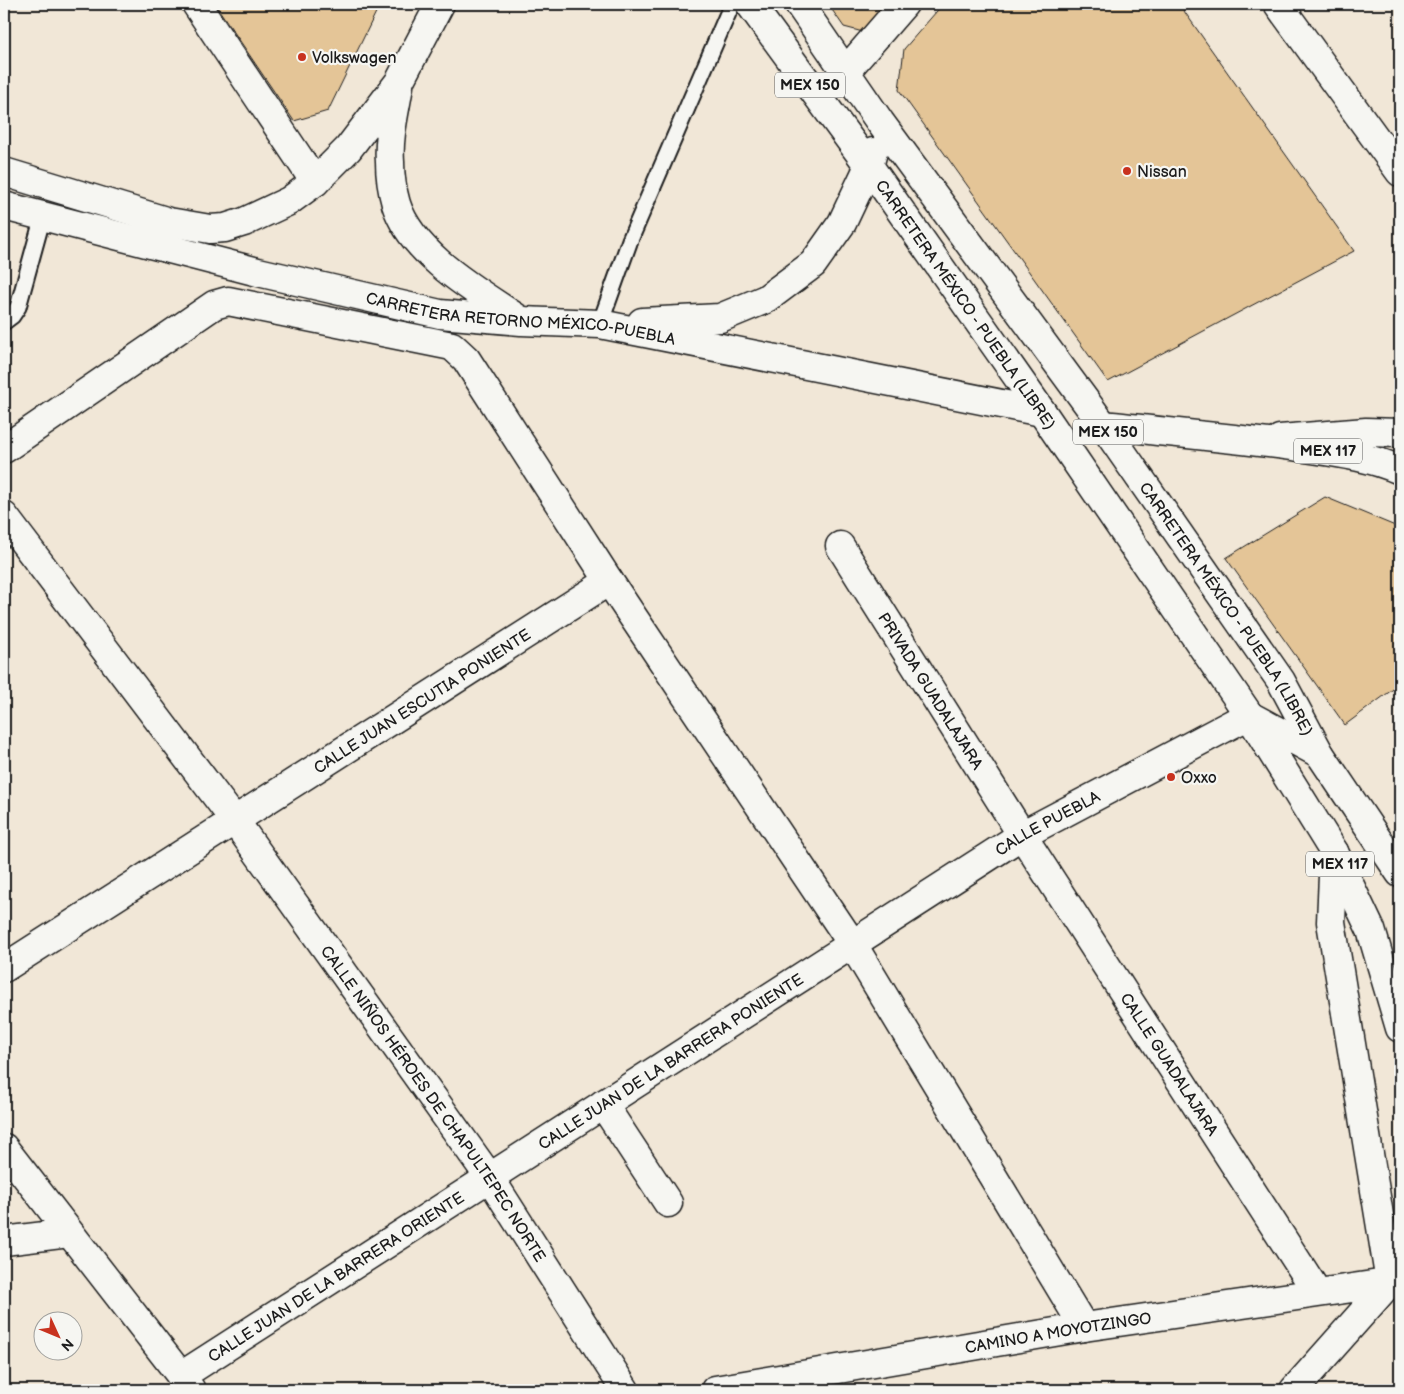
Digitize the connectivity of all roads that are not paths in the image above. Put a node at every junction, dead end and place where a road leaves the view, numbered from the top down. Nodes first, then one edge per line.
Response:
1 (196, 4) edge
2 (440, 4) edge
3 (732, 4) edge
4 (750, 4) edge
5 (799, 4) edge
6 (904, 4) edge
7 (1278, 4) edge
8 (845, 72) junction
9 (399, 82) junction
10 (880, 122) junction
11 (869, 166) junction
12 (4, 172) edge
13 (1400, 172) edge
14 (315, 182) junction
15 (4, 206) edge
16 (43, 216) junction
17 (521, 321) junction
18 (4, 322) edge
19 (600, 324) junction
20 (1042, 412) junction
21 (1103, 426) junction
22 (1400, 433) edge
23 (1253, 441) junction
24 (4, 449) edge
25 (1400, 470) edge
26 (4, 516) edge
27 (840, 546) dead end
28 (609, 581) junction
29 (1249, 715) junction
30 (1320, 754) junction
31 (234, 821) junction
32 (1022, 835) junction
33 (1334, 852) junction
34 (1400, 872) edge
35 (853, 945) junction
36 (4, 968) edge
37 (1400, 1028) edge
38 (603, 1104) junction
39 (4, 1148) edge
40 (490, 1178) junction
41 (668, 1203) dead end
42 (69, 1233) junction
43 (4, 1241) edge
44 (1395, 1281) edge
45 (1317, 1292) junction
46 (1084, 1327) junction
47 (186, 1383) edge
48 (625, 1390) edge
49 (715, 1390) edge
50 (1294, 1390) edge

1 - 14 street
2 - 9 street
3 - 19 lane
4 - 11 street, CARRETERA MÉXICO - PUEBLA (LIBRE) / MEX 150
5 - 8 street, CARRETERA MÉXICO - PUEBLA (LIBRE) / MEX 150
6 - 8 street
7 - 13 street
8 - 10 street, CARRETERA MÉXICO - PUEBLA (LIBRE) / MEX 150
9 - 14 street
9 - 17 street
10 - 11 street
10 - 21 street, CARRETERA MÉXICO - PUEBLA (LIBRE) / MEX 150
11 - 19 street
11 - 20 street, CARRETERA MÉXICO - PUEBLA (LIBRE) / MEX 150
12 - 14 street
15 - 16 street, CARRETERA RETORNO MÉXICO-PUEBLA
16 - 17 street, CARRETERA RETORNO MÉXICO-PUEBLA
16 - 18 lane
17 - 19 street, CARRETERA RETORNO MÉXICO-PUEBLA
19 - 20 street, CARRETERA RETORNO MÉXICO-PUEBLA
20 - 29 street, CARRETERA MÉXICO - PUEBLA (LIBRE) / MEX 150
21 - 23 street, MEX 117
21 - 30 street, CARRETERA MÉXICO - PUEBLA (LIBRE) / MEX 150
22 - 23 street
23 - 25 street, MEX 117
24 - 28 street
26 - 31 street, CALLE NIÑOS HÉROES DE CHAPULTEPEC NORTE
27 - 32 street, PRIVADA GUADALAJARA
28 - 31 street, CALLE JUAN ESCUTIA PONIENTE
28 - 35 street
29 - 30 street, CARRETERA MÉXICO - PUEBLA (LIBRE) / MEX 150
29 - 32 street, CALLE PUEBLA
29 - 33 street, MEX 117
30 - 34 street, CARRETERA MÉXICO - PUEBLA (LIBRE) / MEX 150
31 - 36 street, CALLE JUAN ESCUTIA PONIENTE
31 - 40 street, CALLE NIÑOS HÉROES DE CHAPULTEPEC NORTE
32 - 35 street, CALLE PUEBLA
32 - 45 street, CALLE GUADALAJARA
33 - 37 street, MEX 117
33 - 44 street
35 - 38 street, CALLE JUAN DE LA BARRERA PONIENTE
35 - 46 street
38 - 40 street, CALLE JUAN DE LA BARRERA PONIENTE
38 - 41 street
39 - 42 street
40 - 47 street, CALLE JUAN DE LA BARRERA ORIENTE
40 - 48 street, CALLE NIÑOS HÉROES DE CHAPULTEPEC NORTE
42 - 43 street
42 - 47 street
44 - 45 street, CAMINO A MOYOTZINGO
44 - 50 street
45 - 46 street, CAMINO A MOYOTZINGO
46 - 49 street, CAMINO A MOYOTZINGO

